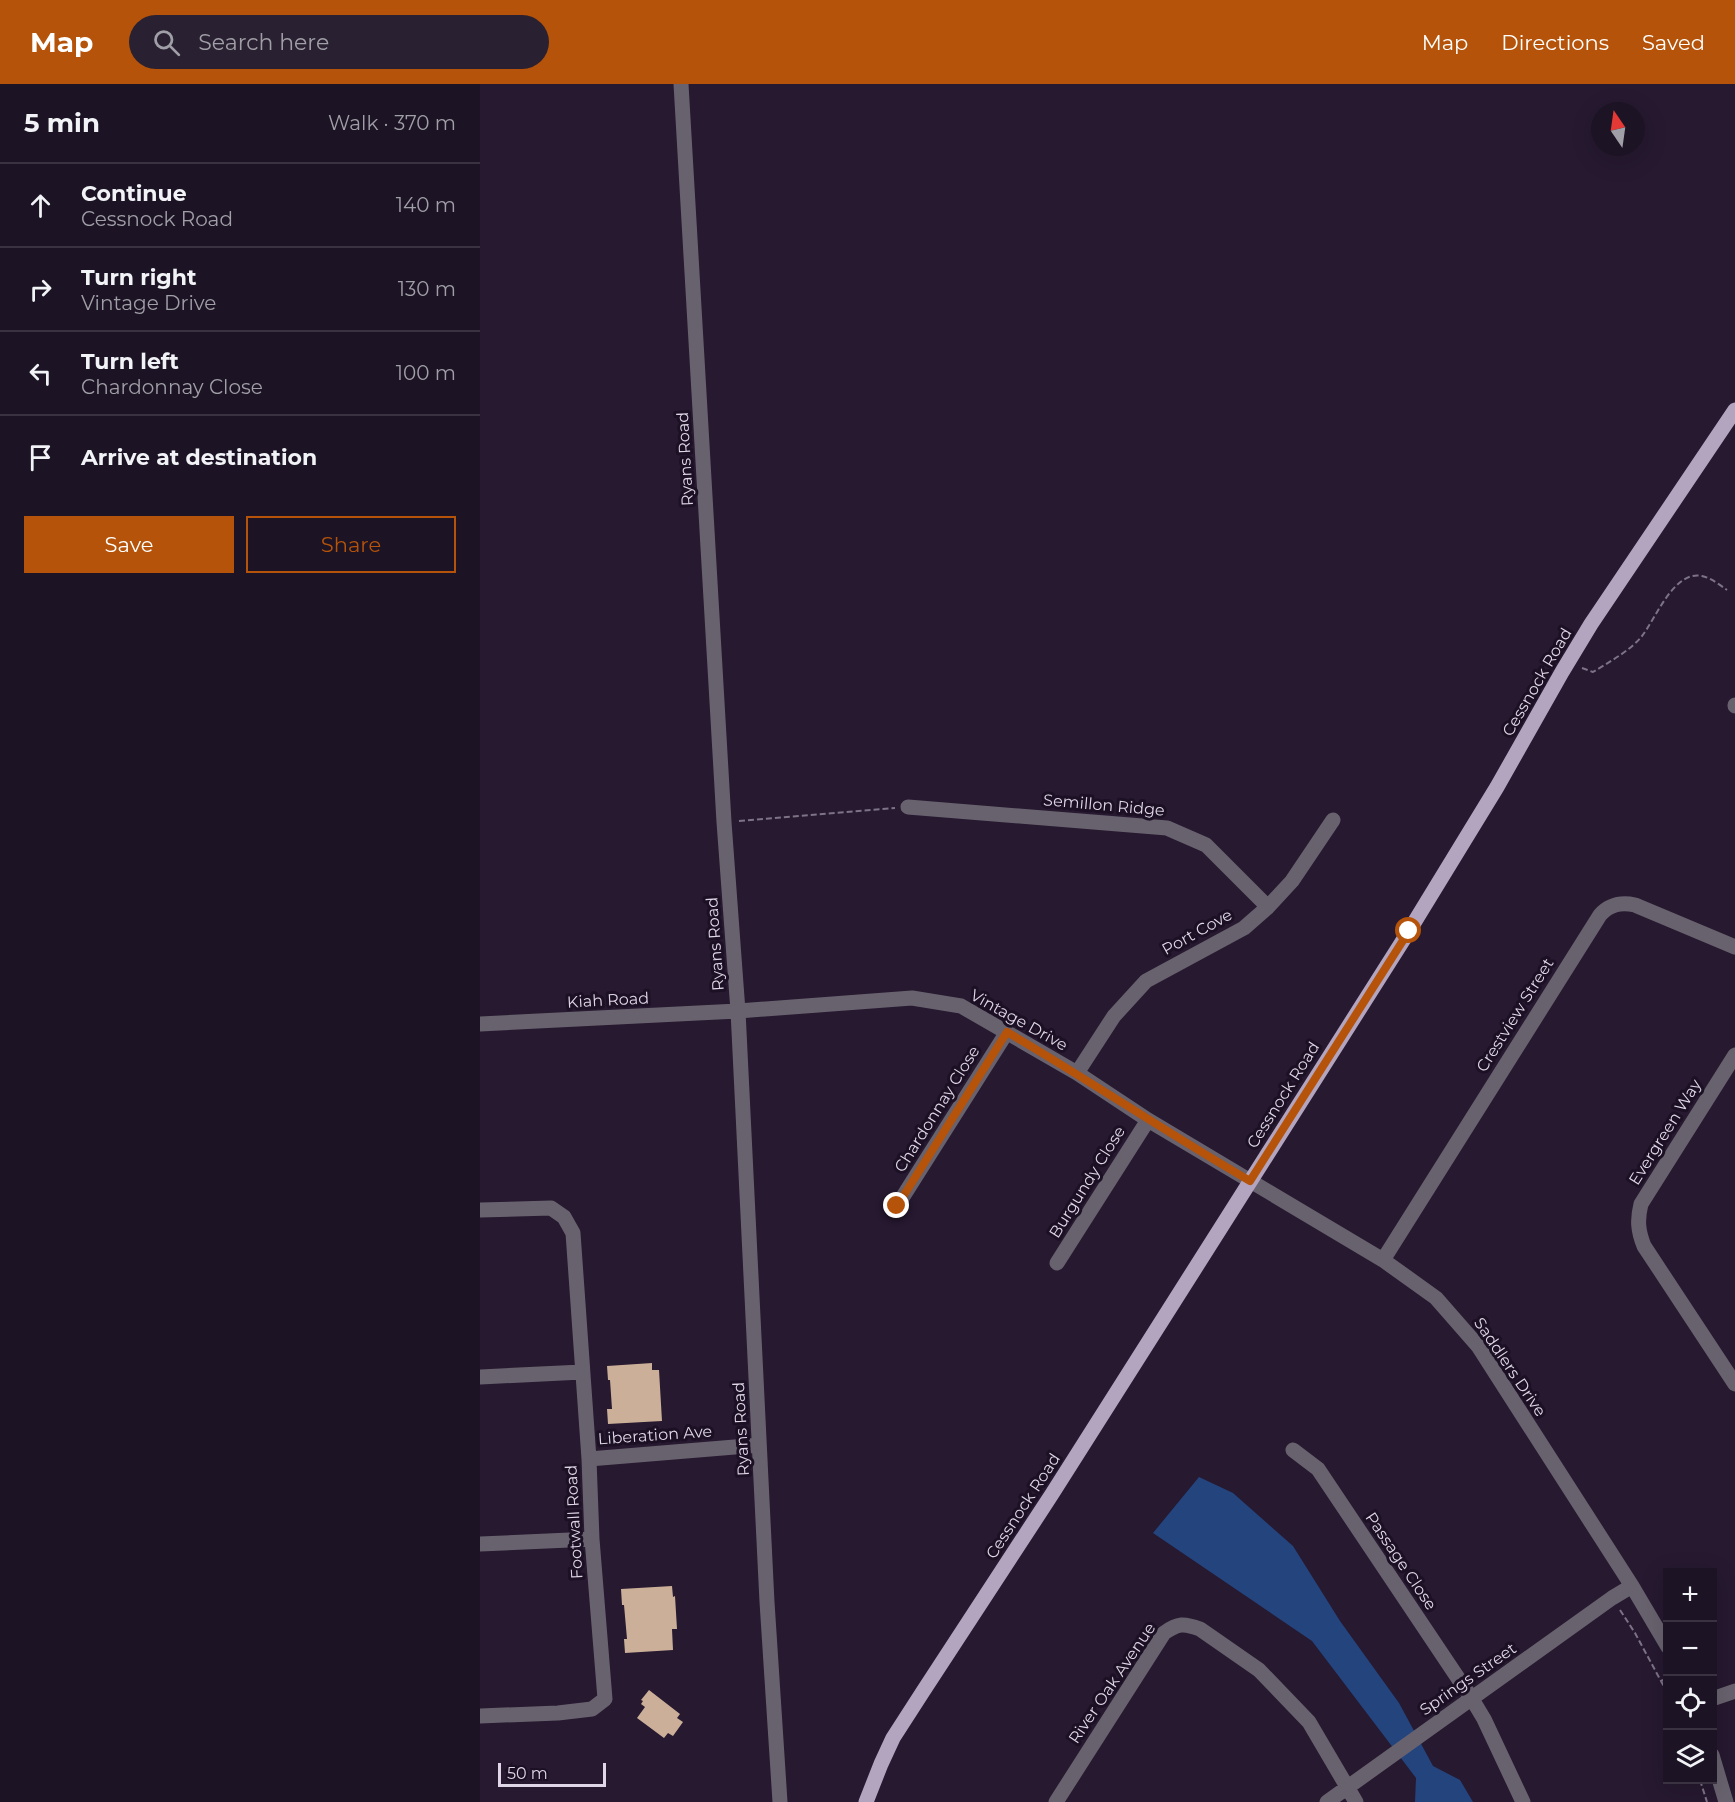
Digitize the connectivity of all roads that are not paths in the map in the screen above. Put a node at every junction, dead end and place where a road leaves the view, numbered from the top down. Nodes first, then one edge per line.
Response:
1 (681, 84) edge
2 (1735, 410) edge
3 (908, 807) road end
4 (1333, 820) dead end
5 (1268, 907) junction
6 (1735, 947) edge
7 (738, 1011) junction
8 (480, 1024) edge
9 (1007, 1032) junction
10 (1735, 1055) edge
11 (1077, 1073) junction
12 (1148, 1120) junction
13 (1250, 1181) junction
14 (897, 1206) dead end
15 (480, 1210) edge
16 (1383, 1260) junction
17 (1057, 1263) dead end
18 (582, 1372) junction
19 (480, 1377) edge
20 (1735, 1384) edge
21 (759, 1445) junction
22 (1293, 1450) dead end
23 (589, 1459) junction
24 (592, 1539) junction
25 (480, 1544) edge
26 (1632, 1586) junction
27 (1663, 1639) edge
28 (1735, 1691) edge
29 (1717, 1698) edge
30 (1472, 1699) junction
31 (480, 1716) edge
32 (1717, 1769) edge
33 (1348, 1787) junction
34 (780, 1802) edge
35 (866, 1802) edge
36 (1056, 1802) edge
37 (1327, 1802) edge
38 (1356, 1802) edge
39 (1524, 1802) edge
40 (1726, 1802) edge

1 - 7 street, Ryans Road
2 - 13 main road, Cessnock Road
3 - 5 street, Semillon Ridge
4 - 5 street, Port Cove
5 - 11 street, Port Cove
6 - 16 street, Crestview Street
7 - 8 street, Kiah Road
7 - 9 street, Vintage Drive
7 - 21 street, Ryans Road
9 - 11 street, Vintage Drive
9 - 14 street, Chardonnay Close
10 - 20 street, Evergreen Way
11 - 12 street, Vintage Drive
12 - 13 street, Vintage Drive
12 - 17 street, Burgundy Close
13 - 16 street, Saddlers Drive
13 - 35 main road, Cessnock Road
15 - 18 street, Footwall Road
16 - 26 street, Saddlers Drive
18 - 19 street
18 - 23 street, Footwall Road
21 - 23 street, Liberation Ave
21 - 34 street, Ryans Road
22 - 30 street, Passage Close
23 - 24 street, Footwall Road
24 - 25 street
24 - 31 street, Footwall Road
26 - 27 street, Saddlers Drive
26 - 30 street, Springs Street
28 - 29 street
30 - 33 street, Springs Street
30 - 39 street, Passage Close
32 - 40 street
33 - 36 street, River Oak Avenue
33 - 37 street, Springs Street
33 - 38 street, River Oak Avenue

